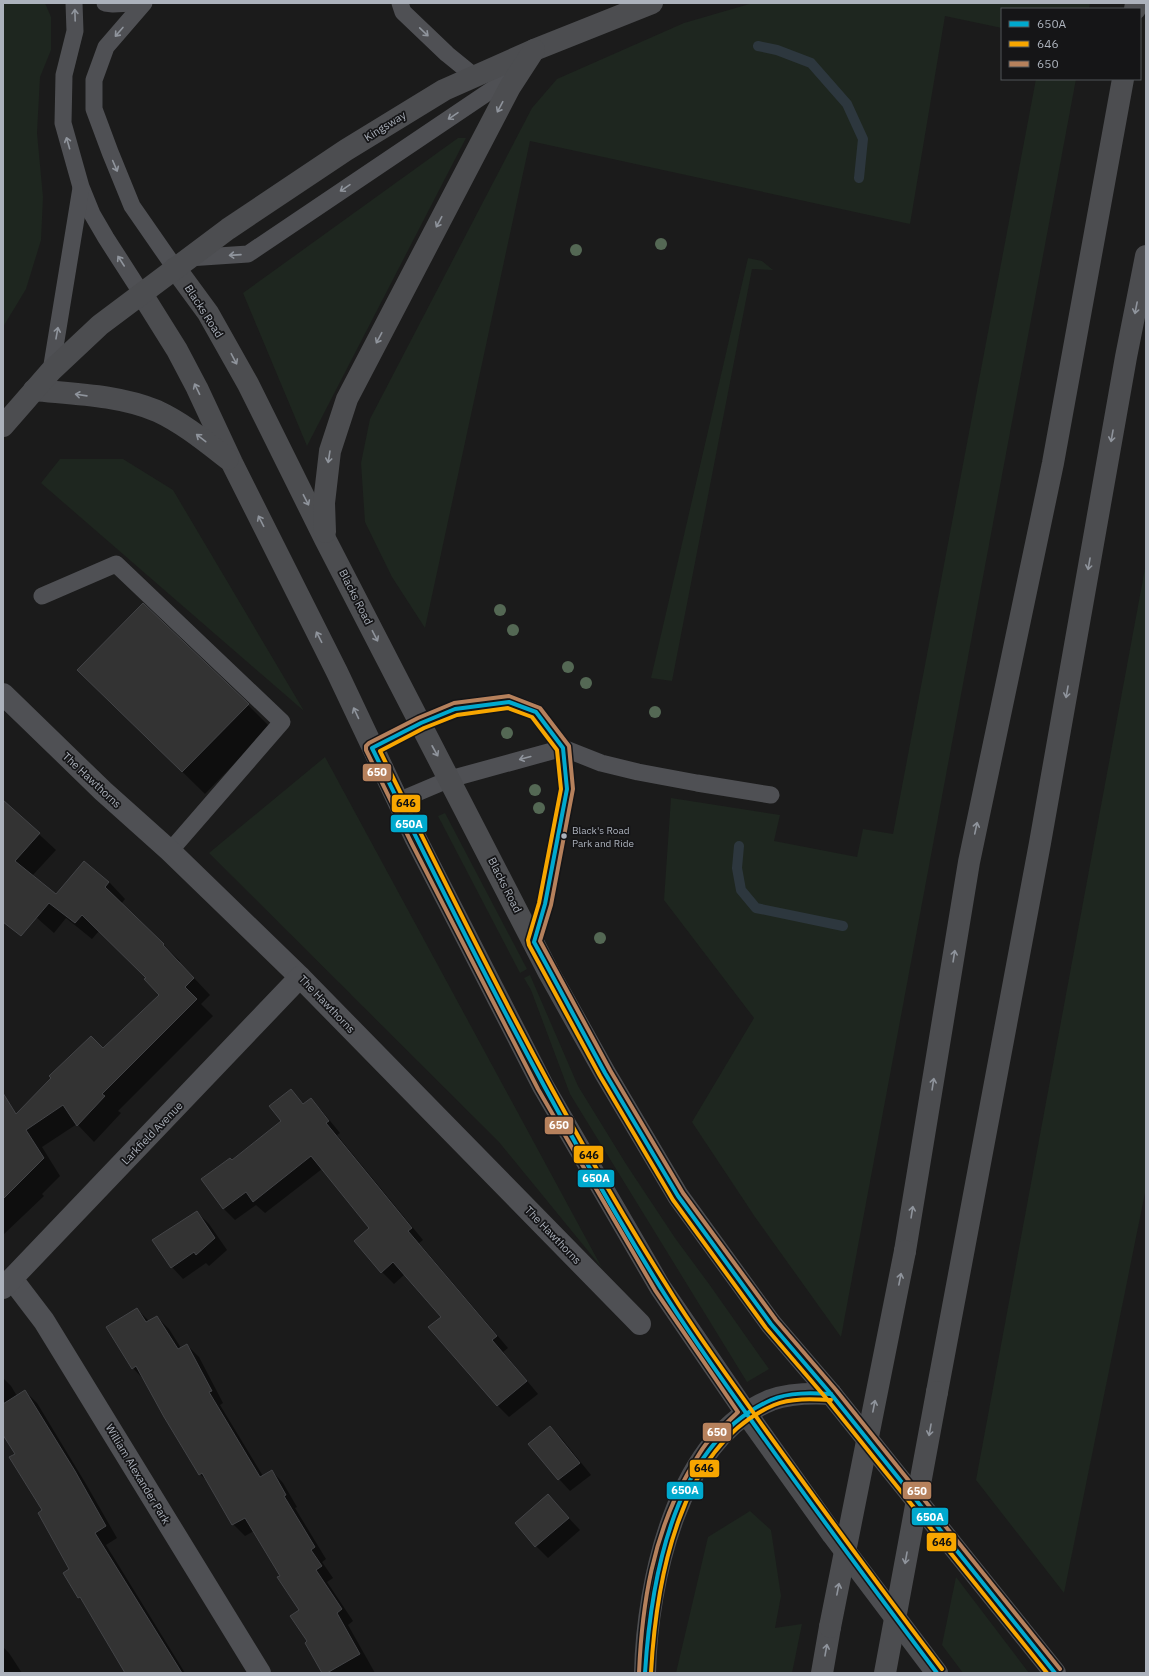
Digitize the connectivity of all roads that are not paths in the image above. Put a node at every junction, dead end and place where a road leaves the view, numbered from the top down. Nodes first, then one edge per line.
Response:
1 (74, 3) edge
2 (106, 3) edge
3 (133, 3) edge
4 (144, 3) edge
5 (400, 3) edge
6 (652, 3) edge
7 (534, 50) junction
8 (520, 71) junction
9 (474, 76) junction
10 (1122, 80) edge
11 (81, 187) junction
12 (1146, 256) edge
13 (181, 263) junction
14 (142, 294) junction
15 (51, 372) junction
16 (34, 390) junction
17 (3, 426) edge
18 (232, 463) junction
19 (325, 539) junction
20 (42, 596) dead end
21 (3, 694) edge
22 (420, 723) junction
23 (372, 748) junction
24 (563, 748) junction
25 (450, 779) junction
26 (772, 795) dead end
27 (398, 800) junction
28 (170, 851) junction
29 (534, 942) junction
30 (300, 977) junction
31 (7, 1283) edge
32 (640, 1324) dead end
33 (831, 1394) junction
34 (746, 1413) junction
35 (260, 1673) edge
36 (645, 1673) edge
37 (822, 1673) edge
38 (885, 1673) edge
39 (937, 1673) edge
40 (1055, 1673) edge

11 -> 1 lane
2 - 3 lane
4 -> 13 lane
5 -> 9 lane
6 - 7 main road, Kingsway
7 - 8 main road
7 - 9 main road, Kingsway
8 -> 13 lane
8 -> 19 main road
9 - 13 main road, Kingsway
37 -> 10 main road, bridge
14 -> 11 lane
15 -> 11 lane
12 -> 38 main road, bridge
13 - 14 main road, Kingsway
13 -> 19 main road, Blacks Road
14 - 15 main road, Kingsway
18 -> 14 main road
15 - 16 main road, Kingsway
16 - 17 main road, Kingsway
18 -> 16 main road
23 -> 18 main road
19 -> 22 main road, Blacks Road
20 - 28 lane
21 - 28 street, The Hawthorns
22 - 23 lane
22 - 24 lane
22 -> 25 main road, Blacks Road
23 - 27 main road
24 -> 25 lane
24 - 26 lane
24 - 29 lane
25 - 27 lane
25 - 29 main road, Blacks Road
27 - 34 main road
28 - 30 street, The Hawthorns
29 - 33 main road, Blacks Road
30 - 31 street, Larkfield Avenue
30 - 32 street, The Hawthorns
31 - 35 street, William Alexander Park
33 - 34 main road
33 - 40 main road, Blacks Road
34 - 36 main road
34 - 39 main road

